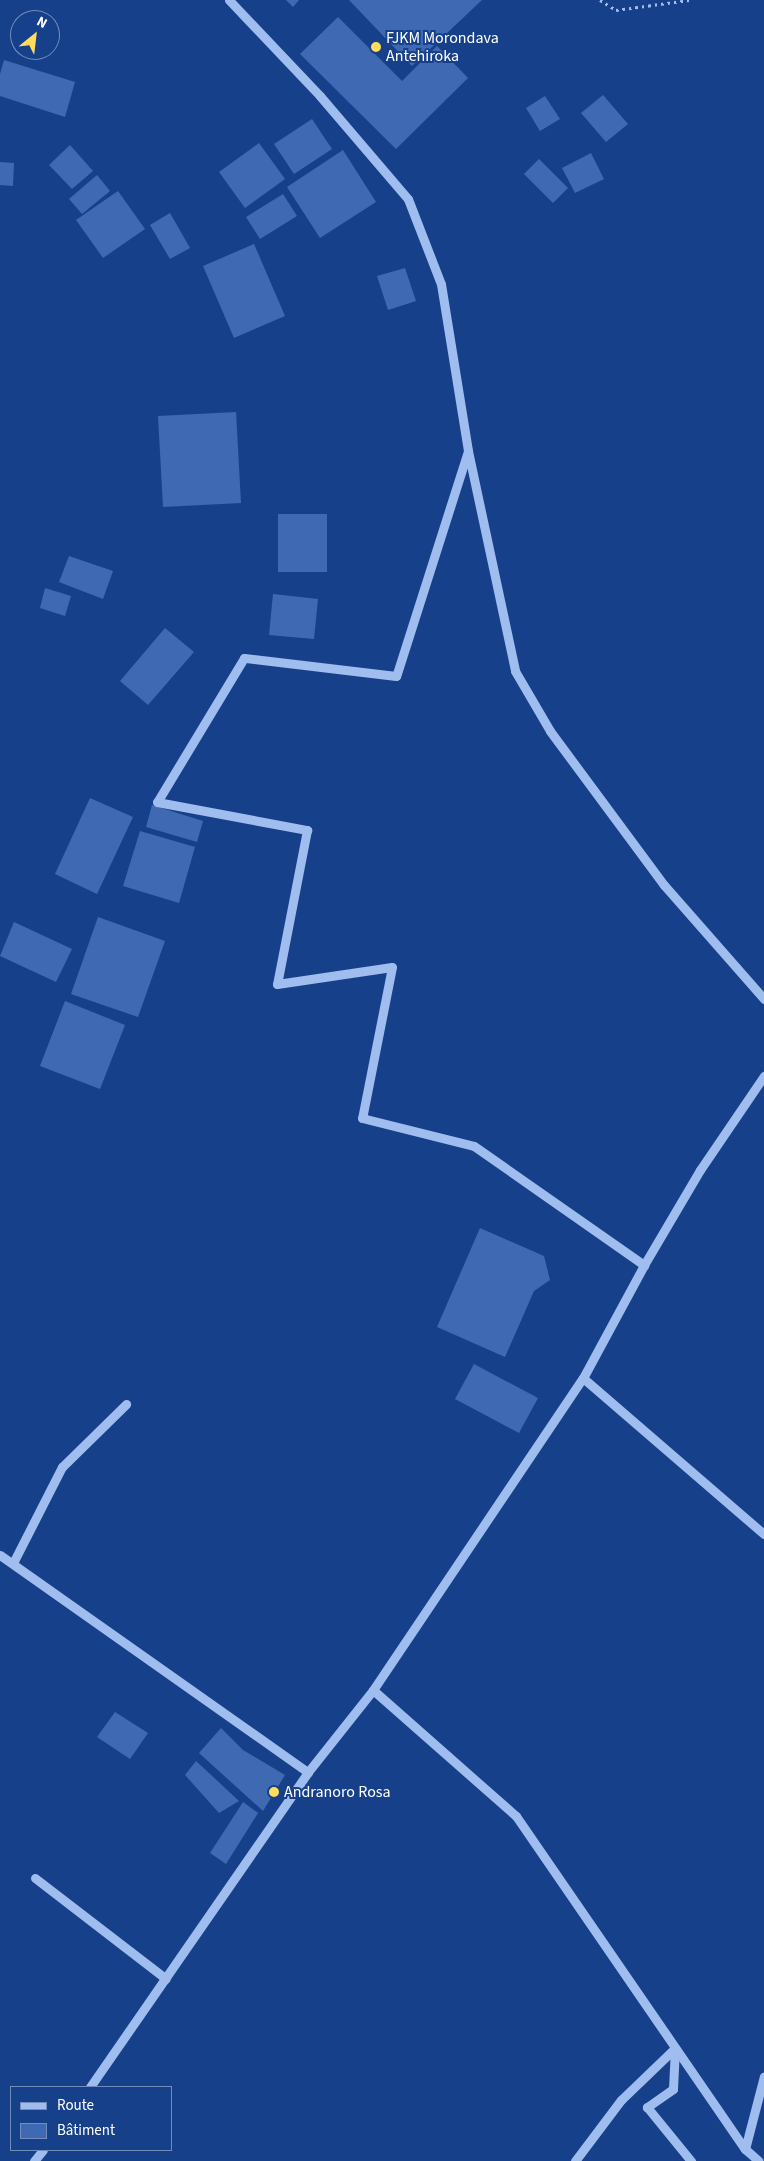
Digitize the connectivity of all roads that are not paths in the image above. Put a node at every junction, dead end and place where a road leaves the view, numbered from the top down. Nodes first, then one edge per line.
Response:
1 (229, 0) edge
2 (468, 451) junction
3 (764, 999) edge
4 (764, 1076) edge
5 (644, 1265) junction
6 (583, 1378) junction
7 (126, 1404) dead end
8 (764, 1534) edge
9 (0, 1555) edge
10 (13, 1563) junction
11 (373, 1690) junction
12 (308, 1772) junction
13 (35, 1878) dead end
14 (166, 1979) junction
15 (675, 2048) junction
16 (764, 2076) edge
17 (91, 2086) edge
18 (745, 2148) junction
19 (42, 2151) edge
20 (34, 2161) edge
21 (575, 2161) edge
22 (691, 2161) edge
23 (759, 2161) edge

1 - 2 street
2 - 3 street
2 - 5 street
4 - 5 street
5 - 6 street
6 - 8 street
6 - 11 street
7 - 10 street
9 - 10 street
10 - 12 street
11 - 12 street
11 - 15 street
12 - 14 street
13 - 14 street
14 - 17 street
15 - 18 street
15 - 21 street
15 - 22 street
16 - 18 street
18 - 23 street
19 - 20 street

